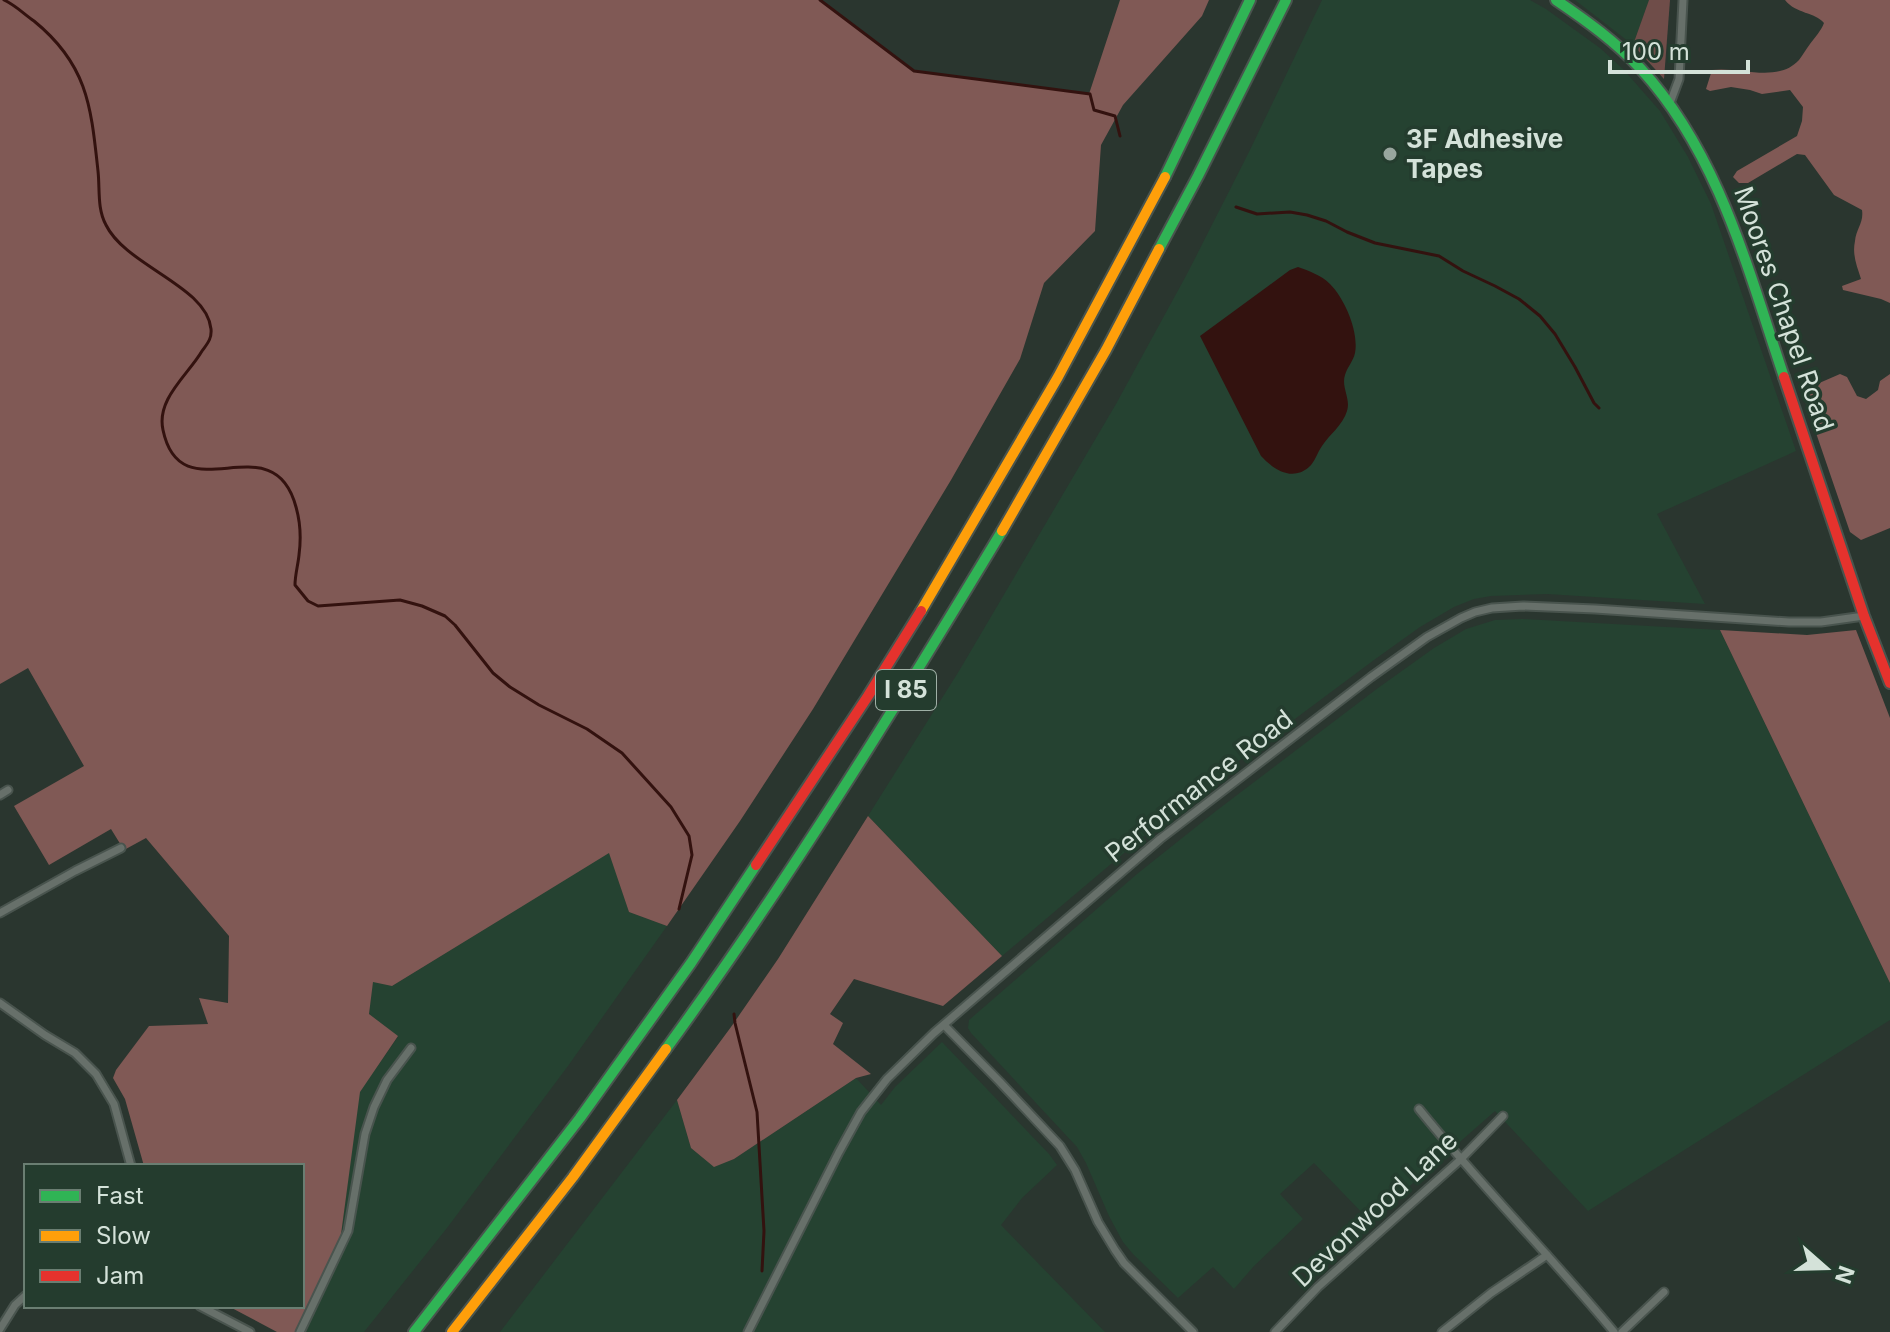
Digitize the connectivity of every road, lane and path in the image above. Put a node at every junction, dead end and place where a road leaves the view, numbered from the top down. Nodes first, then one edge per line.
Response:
1 (1250, 0) edge
2 (1286, 0) edge
3 (1556, 0) edge
4 (1683, 0) edge
5 (1670, 103) junction
6 (1864, 616) junction
7 (1890, 683) edge
8 (121, 848) dead end
9 (0, 913) edge
10 (0, 1003) edge
11 (944, 1025) junction
12 (411, 1048) dead end
13 (1419, 1109) dead end
14 (1503, 1116) dead end
15 (1460, 1160) junction
16 (130, 1164) edge
17 (1547, 1255) junction
18 (488, 1288) junction
19 (1664, 1292) dead end
20 (24, 1297) edge
21 (204, 1308) edge
22 (0, 1329) edge
23 (250, 1332) edge
24 (300, 1332) edge
25 (414, 1332) edge
26 (452, 1332) edge
27 (459, 1332) edge
28 (748, 1332) edge
29 (1193, 1332) edge
30 (1275, 1332) edge
31 (1442, 1332) edge
32 (1614, 1332) edge
33 (1622, 1332) edge

1 - 25 main road, I 85
2 - 18 main road, I 85
3 - 5 main road, Moores Chapel Road
4 - 5 street
5 - 6 main road, Moores Chapel Road
6 - 7 main road, Moores Chapel Road
6 - 11 street, Performance Road
8 - 9 street
10 - 16 street
11 - 28 street, Performance Road
11 - 29 street
12 - 24 street
13 - 15 street
14 - 15 street, Devonwood Lane
15 - 17 street
15 - 30 street, Devonwood Lane
17 - 31 street
17 - 32 street
18 - 26 main road, I 85
18 - 27 main road
19 - 33 street
20 - 22 street
21 - 23 street

